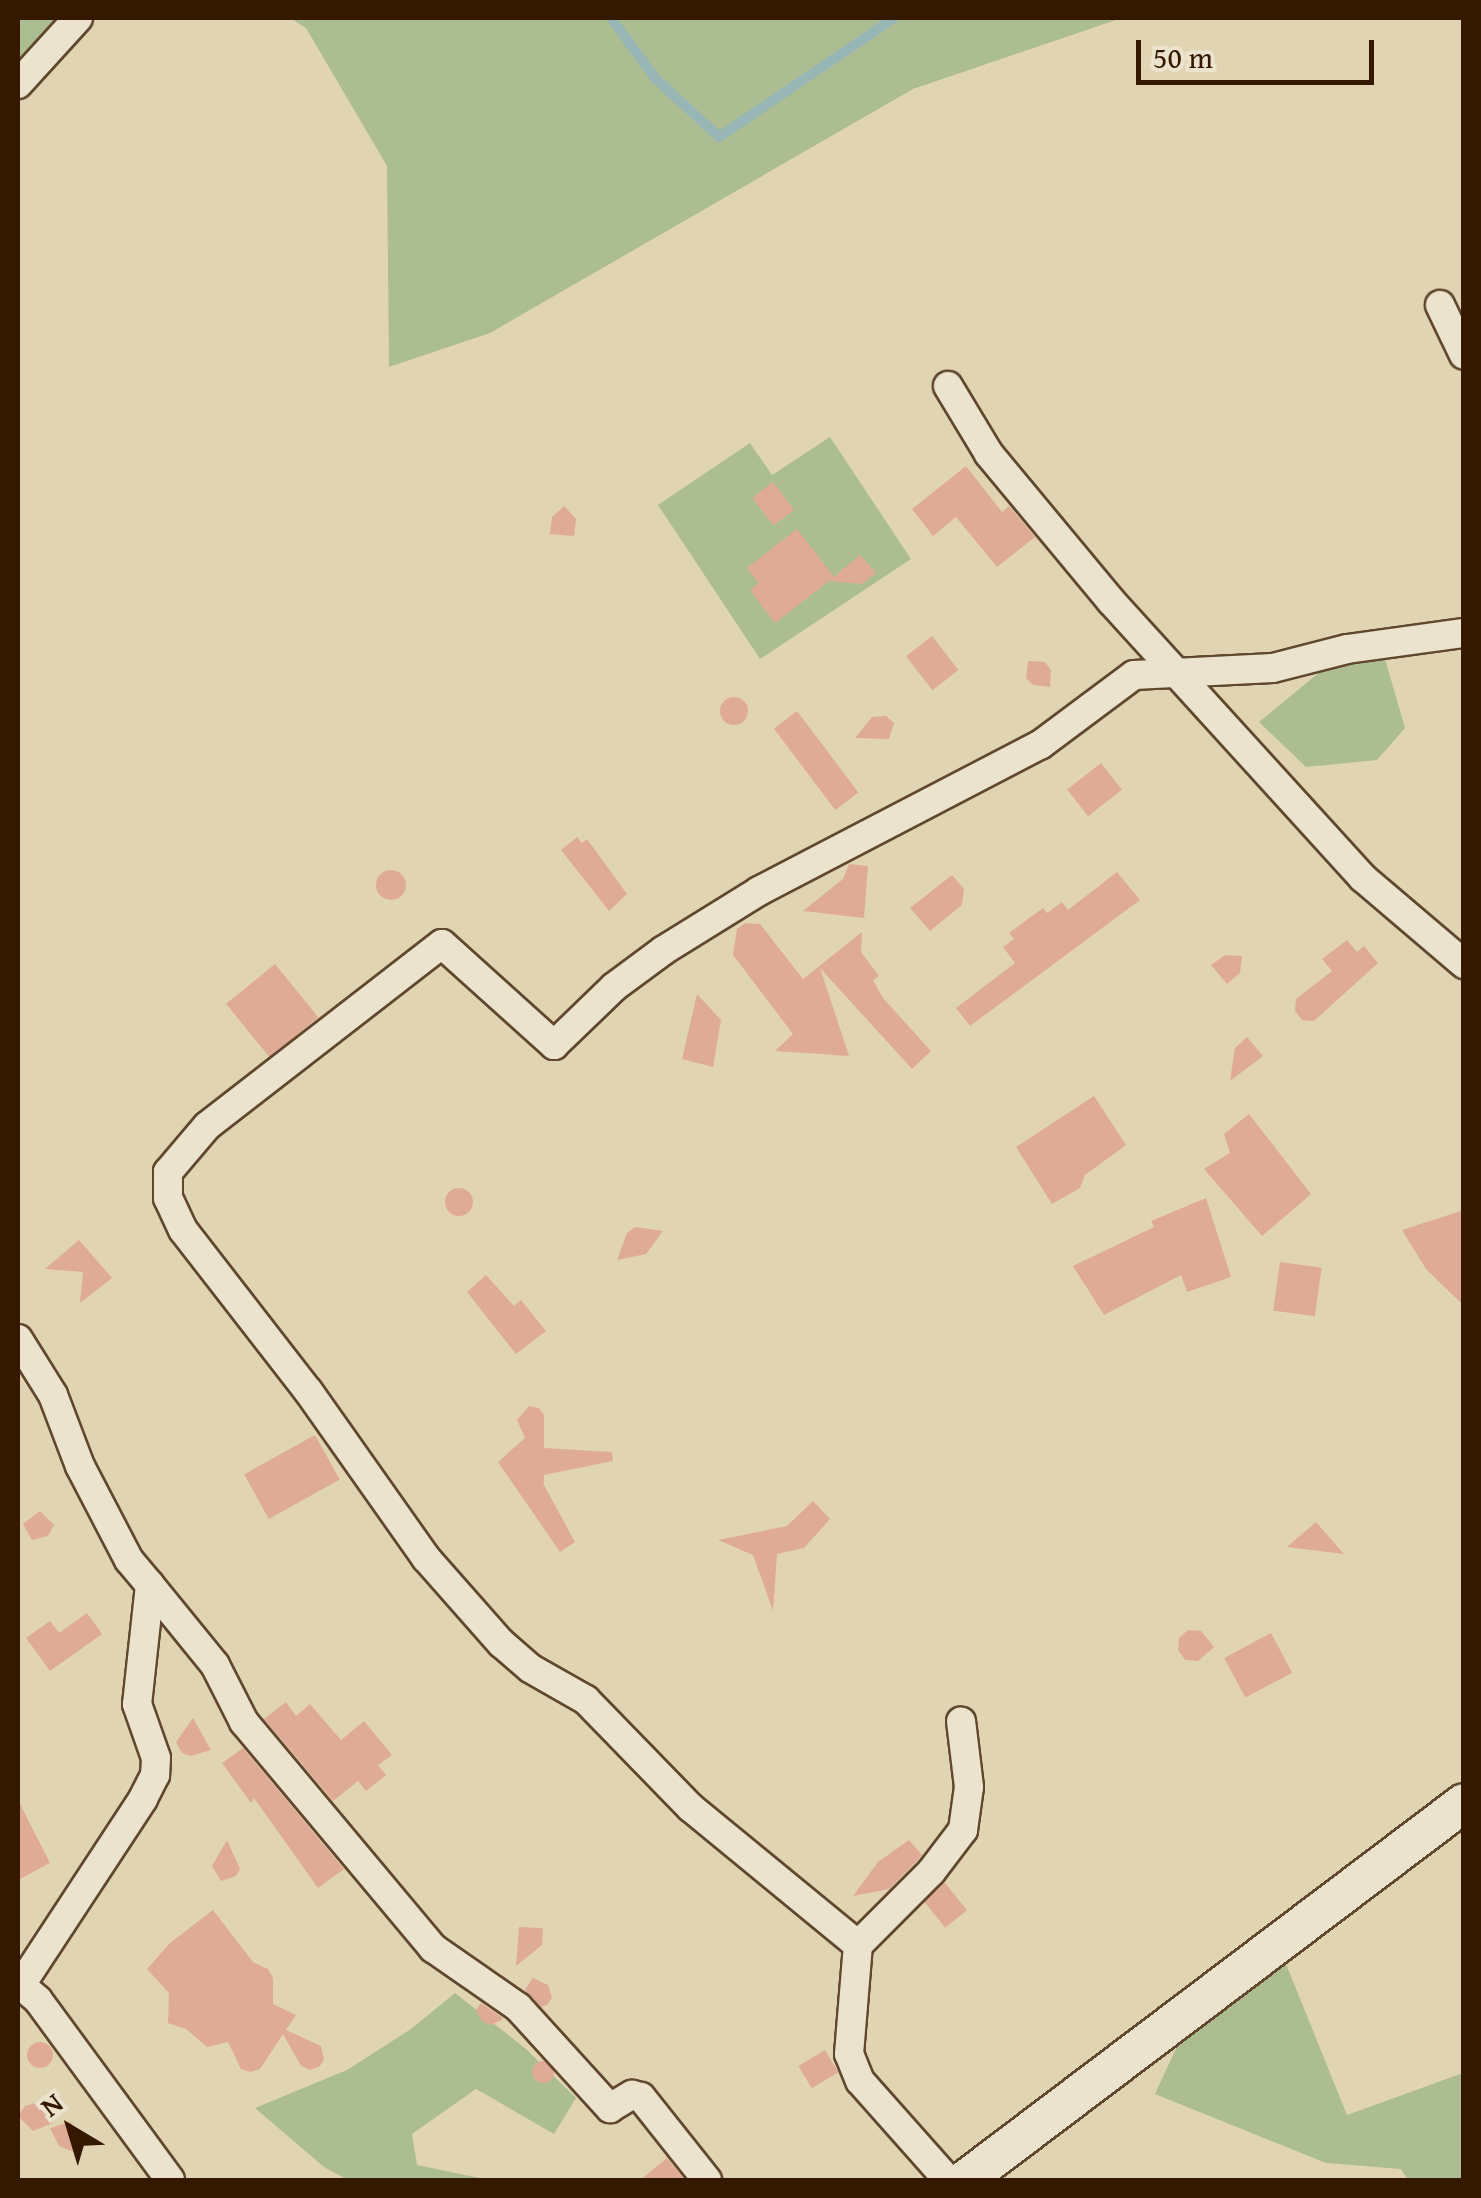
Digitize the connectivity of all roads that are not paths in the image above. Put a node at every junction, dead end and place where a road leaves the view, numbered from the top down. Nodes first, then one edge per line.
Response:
1 (78, 18) edge
2 (18, 84) edge
3 (1440, 305) dead end
4 (1464, 356) edge
5 (948, 386) dead end
6 (1464, 633) edge
7 (1182, 676) junction
8 (1464, 964) edge
9 (18, 1340) edge
10 (150, 1585) junction
11 (961, 1721) dead end
12 (1464, 1803) edge
13 (858, 1944) junction
14 (19, 1984) edge
15 (170, 2180) edge
16 (707, 2180) edge
17 (948, 2180) edge
18 (965, 2180) edge

1 - 2 street
3 - 4 street
5 - 7 street
6 - 7 street
7 - 8 street
7 - 13 street
9 - 10 street
10 - 14 street
10 - 16 street
11 - 13 street
12 - 18 street
13 - 17 street
14 - 15 street

